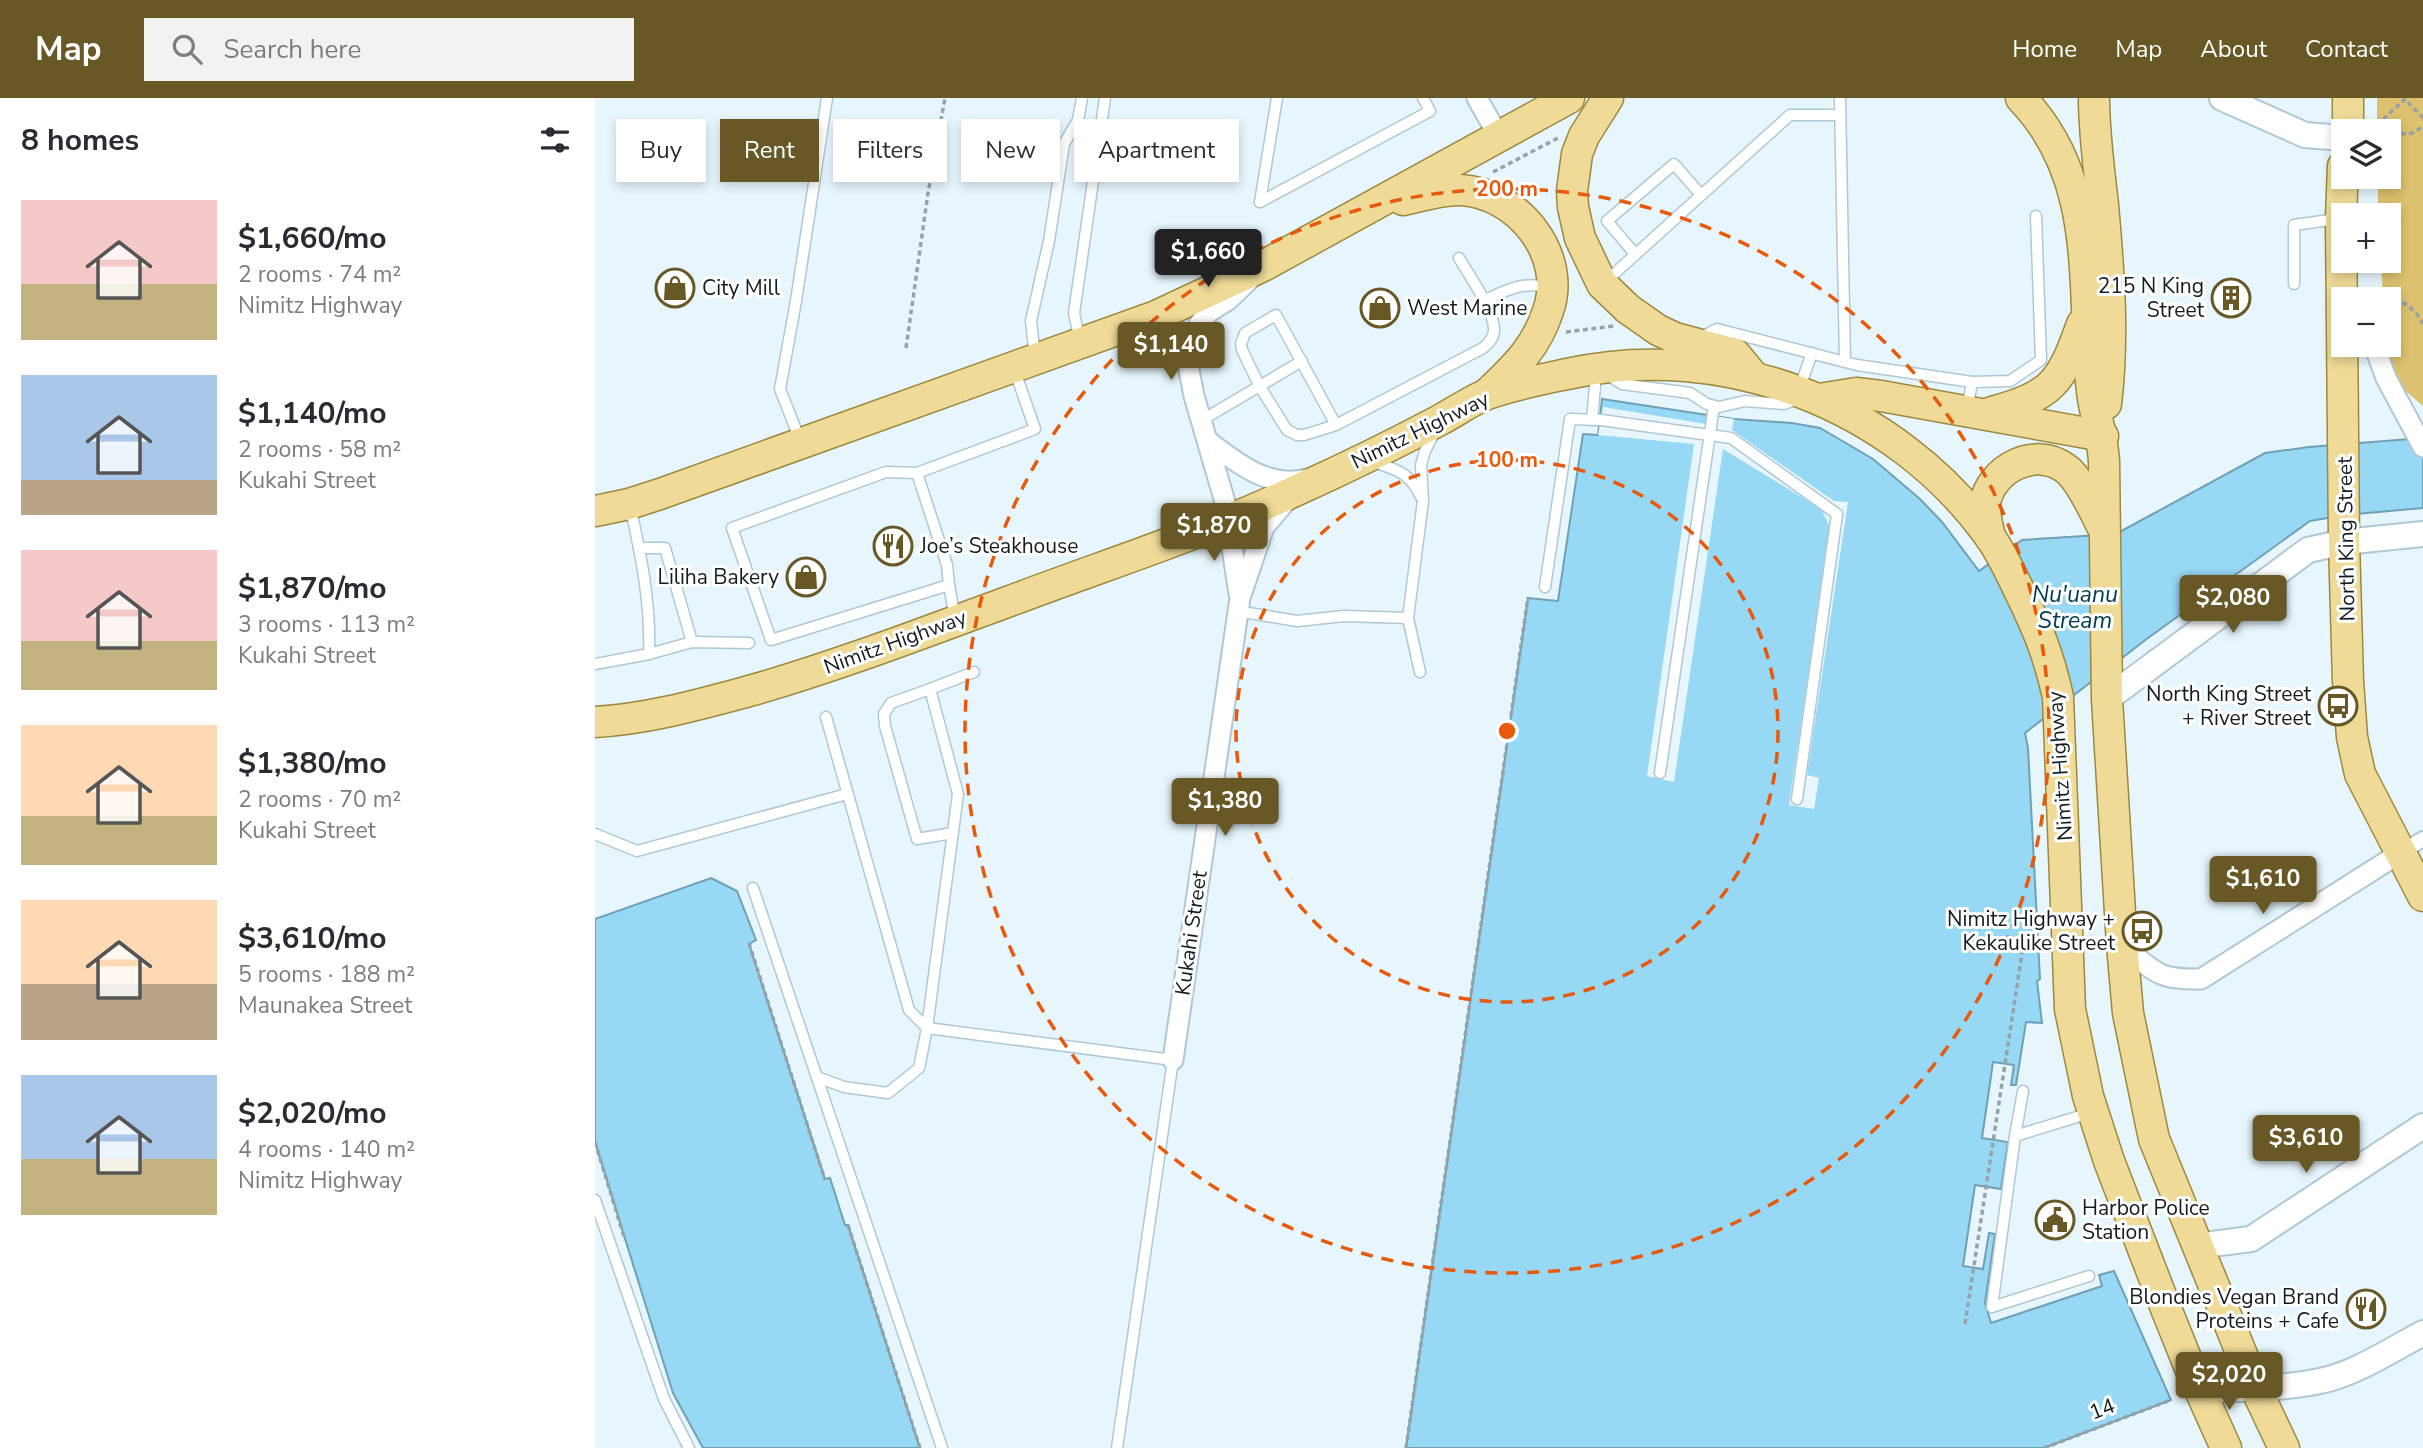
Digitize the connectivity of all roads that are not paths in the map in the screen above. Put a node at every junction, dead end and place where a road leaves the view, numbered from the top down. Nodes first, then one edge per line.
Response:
1 (827, 98) edge
2 (1083, 98) edge
3 (1105, 98) edge
4 (1277, 98) edge
5 (1423, 98) edge
6 (1476, 98) edge
7 (1569, 98) edge
8 (1608, 98) edge
9 (1840, 98) edge
10 (2021, 98) edge
11 (2094, 98) edge
12 (2222, 98) edge
13 (2348, 98) edge
14 (1840, 115) junction
15 (2348, 119) edge
16 (1498, 135) junction
17 (2331, 137) edge
18 (1701, 195) junction
19 (1370, 209) junction
20 (2036, 216) dead end
21 (2331, 219) edge
22 (1635, 254) junction
23 (1459, 258) dead end
24 (1263, 266) junction
25 (2343, 273) edge
26 (1602, 284) junction
27 (2294, 284) dead end
28 (1552, 289) junction
29 (1483, 301) junction
30 (2088, 307) junction
31 (1692, 343) junction
32 (1081, 345) junction
33 (1812, 353) junction
34 (2378, 357) edge
35 (1302, 361) junction
36 (1845, 362) junction
37 (1025, 365) junction
38 (1597, 369) junction
39 (1755, 378) junction
40 (1884, 383) junction
41 (1260, 387) junction
42 (1486, 395) junction
43 (1810, 395) junction
44 (1974, 402) junction
45 (1714, 406) junction
46 (1441, 420) junction
47 (1591, 420) junction
48 (1202, 421) junction
49 (1336, 425) junction
50 (1709, 434) junction
51 (2103, 436) junction
52 (1208, 441) junction
53 (2419, 441) edge
54 (801, 444) junction
55 (1364, 458) junction
56 (1333, 472) junction
57 (917, 473) junction
58 (1295, 492) junction
59 (1423, 501) junction
60 (629, 504) junction
61 (595, 512) edge
62 (1226, 520) junction
63 (2345, 528) junction
64 (2105, 531) junction
65 (2423, 534) edge
66 (1995, 546) junction
67 (639, 548) junction
68 (949, 585) junction
69 (1545, 587) dead end
70 (1239, 605) junction
71 (1408, 618) junction
72 (956, 621) junction
73 (692, 642) junction
74 (749, 642) dead end
75 (649, 654) junction
76 (595, 664) edge
77 (974, 672) dead end
78 (1420, 672) dead end
79 (930, 689) junction
80 (2107, 693) junction
81 (826, 717) dead end
82 (608, 724) edge
83 (1660, 773) dead end
84 (847, 794) junction
85 (1797, 799) dead end
86 (953, 833) junction
87 (595, 834) edge
88 (2412, 846) edge
89 (753, 888) dead end
90 (2423, 896) edge
91 (2122, 945) junction
92 (927, 1028) junction
93 (1173, 1060) junction
94 (817, 1077) junction
95 (2022, 1091) dead end
96 (2093, 1112) junction
97 (2423, 1126) edge
98 (2015, 1136) junction
99 (595, 1200) edge
100 (2197, 1246) junction
101 (2089, 1276) dead end
102 (2423, 1333) edge
103 (2256, 1389) junction
104 (2200, 1391) junction
105 (689, 1448) edge
106 (942, 1448) edge
107 (1117, 1448) edge
108 (2226, 1448) edge
109 (2284, 1448) edge

1 - 54 lane
2 - 37 lane
3 - 32 lane
4 - 5 lane
6 - 16 street
7 - 16 main road
8 - 26 main road
9 - 14 lane
10 - 30 main road
11 - 51 main road
12 - 17 street
13 - 15 main road
14 - 18 lane
14 - 36 lane
16 - 19 main road
18 - 22 lane
18 - 22 lane
19 - 24 main road
19 - 28 main road
20 - 44 lane
21 - 27 lane
22 - 26 lane
23 - 29 lane
24 - 32 main road
24 - 48 street, Kukahi Street
25 - 63 main road, North King Street
26 - 28 main road
26 - 31 main road
28 - 29 lane
28 - 42 main road
29 - 49 lane
30 - 44 main road
30 - 51 main road
31 - 33 lane
31 - 39 main road
32 - 37 main road
33 - 36 lane
33 - 43 lane
34 - 53 street
35 - 41 lane
35 - 41 lane
35 - 49 lane
36 - 40 lane
37 - 54 main road
37 - 57 lane
38 - 39 main road, Nimitz Highway
38 - 42 main road, Nimitz Highway
38 - 45 lane
38 - 47 lane
39 - 43 main road, Nimitz Highway
40 - 43 main road
40 - 44 main road
41 - 48 lane
41 - 49 lane
42 - 46 main road, Nimitz Highway
43 - 45 lane
43 - 66 main road, Nimitz Highway
44 - 51 main road
45 - 50 lane
46 - 55 main road, Nimitz Highway
46 - 59 lane
47 - 50 lane
47 - 69 lane
48 - 52 street, Kukahi Street
50 - 83 lane
50 - 85 lane
51 - 64 main road
52 - 56 street
52 - 62 street, Kukahi Street
54 - 60 main road
55 - 56 main road, Nimitz Highway
55 - 59 lane
56 - 58 main road, Nimitz Highway
57 - 68 lane
57 - 68 lane
58 - 62 main road, Nimitz Highway
58 - 70 street, Kukahi Street
59 - 71 lane
60 - 61 main road
60 - 67 lane
62 - 70 street, Kukahi Street
62 - 72 main road, Nimitz Highway
63 - 65 street
63 - 80 street
63 - 88 main road, North King Street
64 - 66 main road
64 - 80 main road
66 - 96 main road, Nimitz Highway
67 - 73 lane
67 - 75 lane
68 - 72 lane
70 - 71 lane
70 - 93 street, Kukahi Street
71 - 78 lane
72 - 82 main road, Nimitz Highway
73 - 74 lane
73 - 75 lane
75 - 76 lane
77 - 79 lane
79 - 86 lane
79 - 86 lane
80 - 91 main road
81 - 84 lane
84 - 87 lane
84 - 92 lane
86 - 92 lane
88 - 90 main road, North King Street
88 - 91 street
89 - 94 lane
91 - 100 main road
92 - 93 lane
92 - 94 lane
93 - 107 lane
94 - 106 lane
95 - 98 lane
96 - 98 lane
96 - 104 main road, Nimitz Highway
97 - 100 street
98 - 101 lane
99 - 105 lane
100 - 103 main road
102 - 103 street
103 - 104 street
103 - 109 main road
104 - 108 main road, Nimitz Highway

